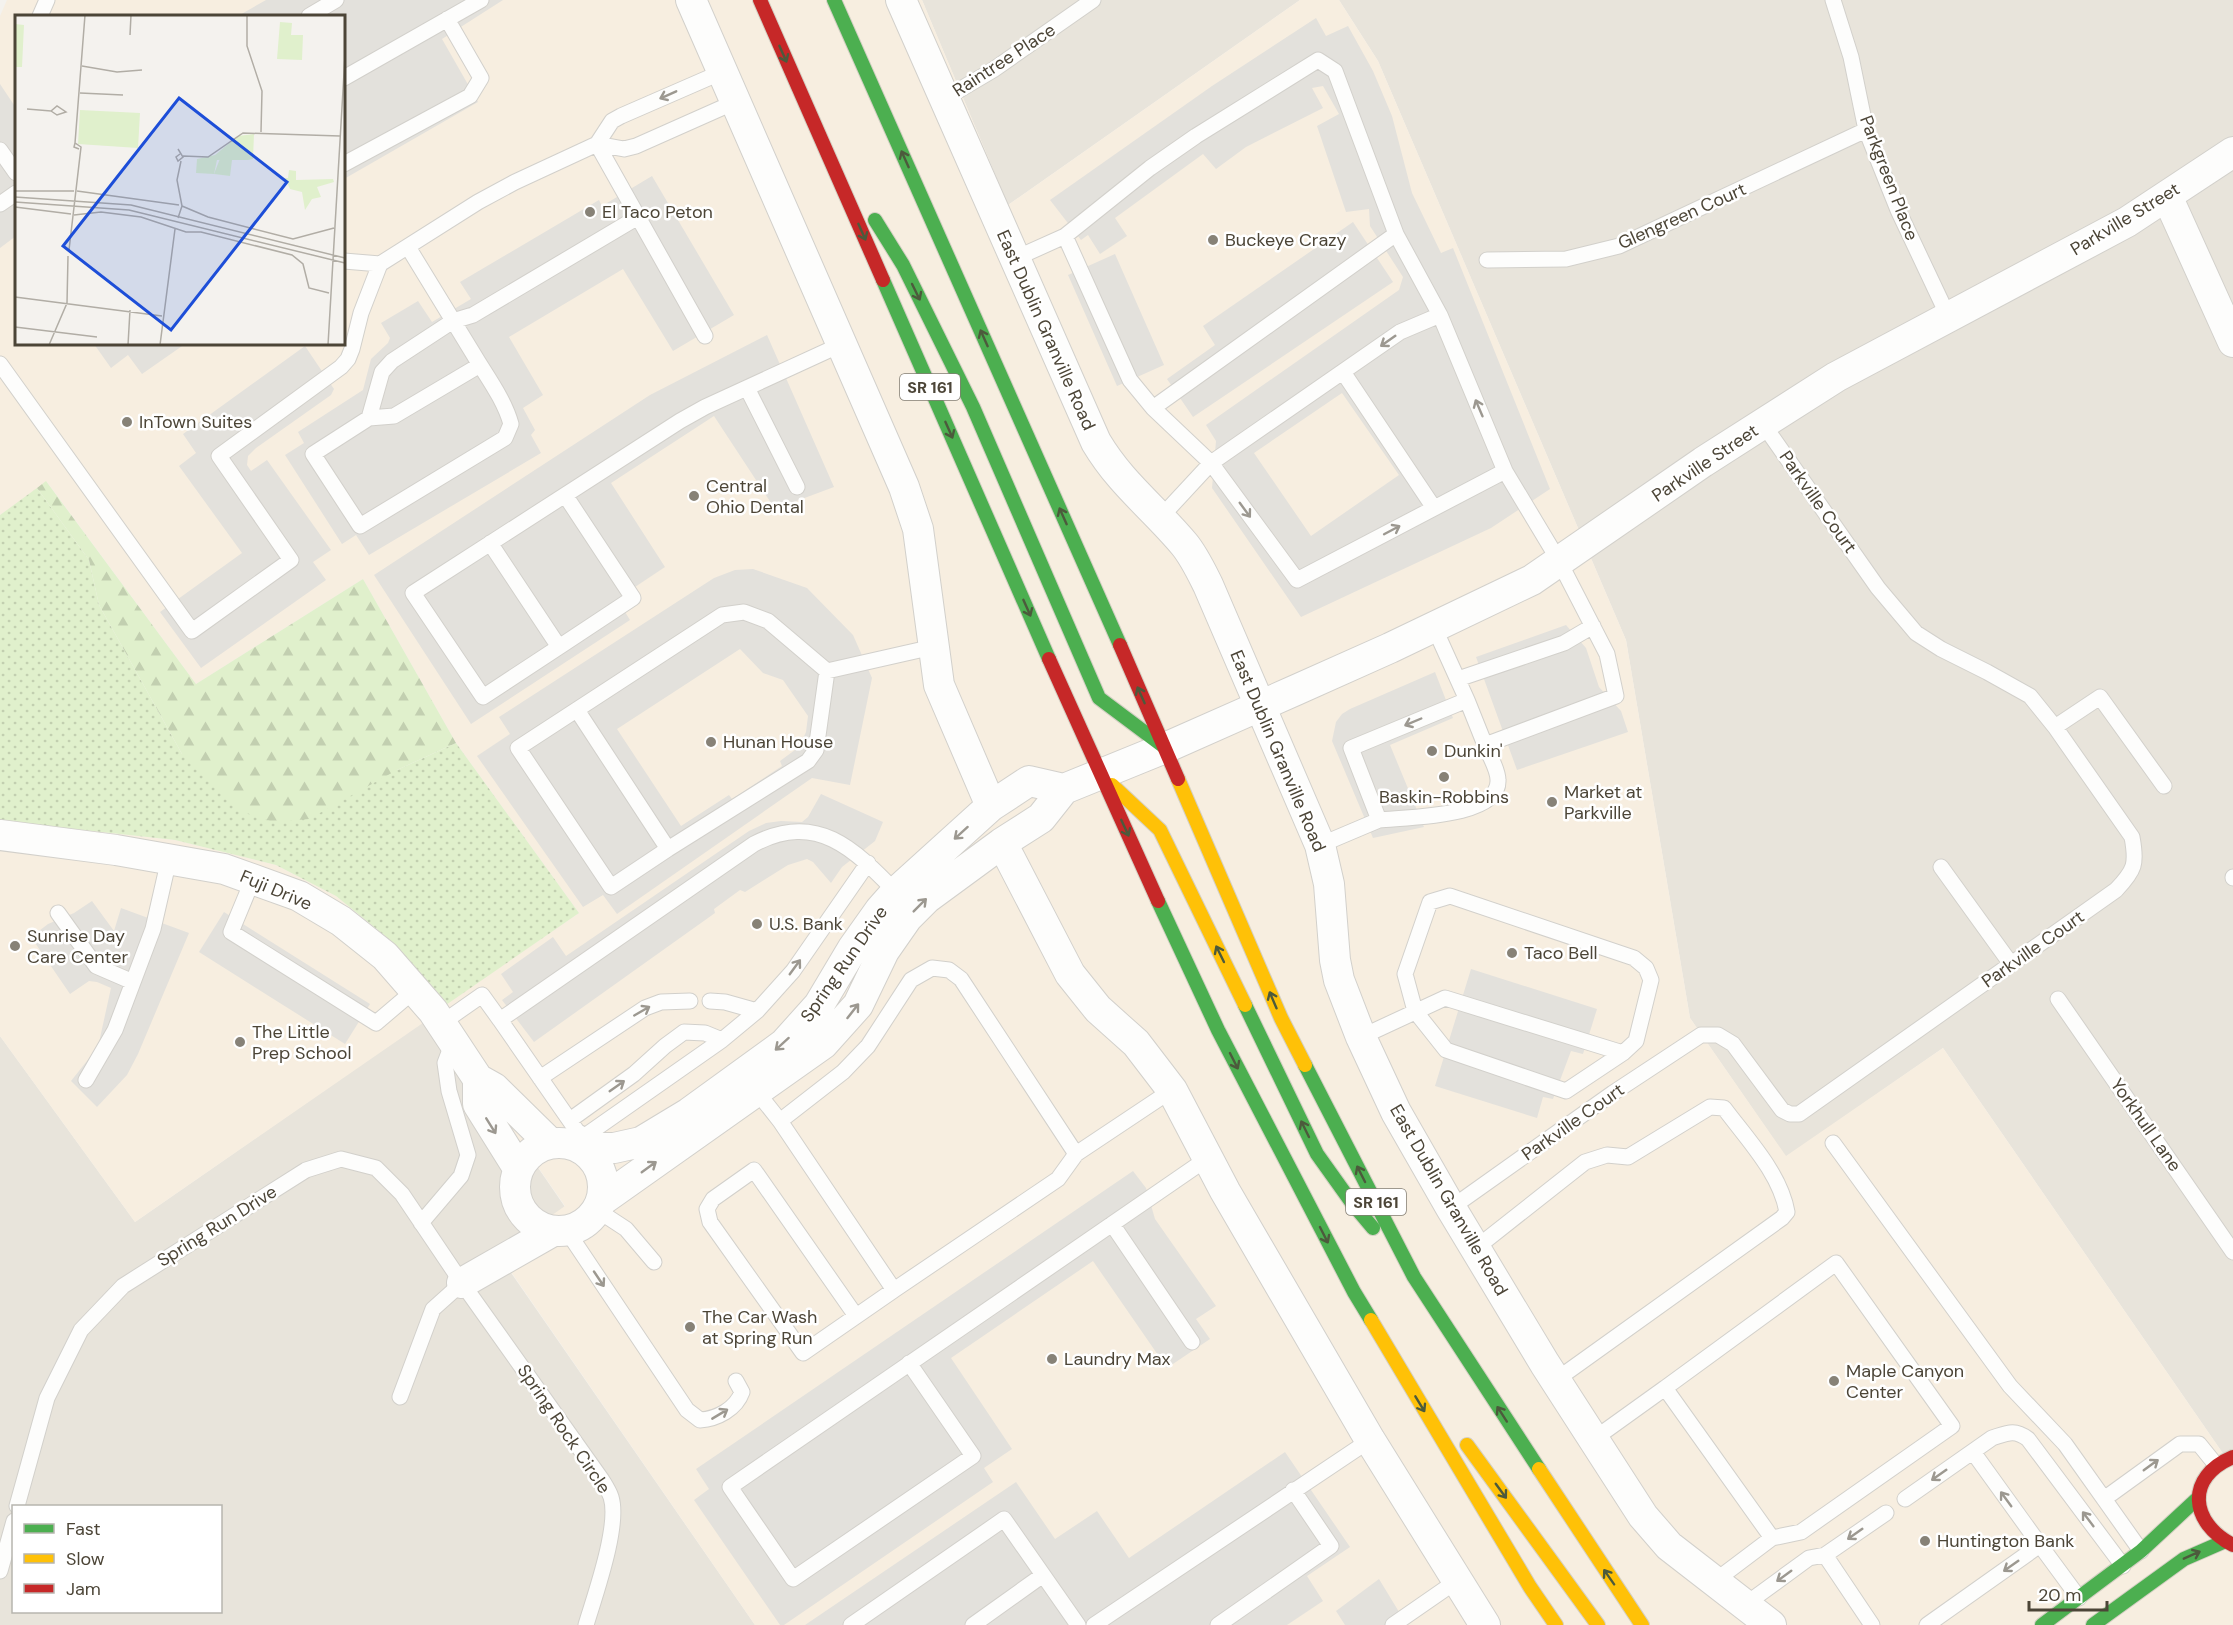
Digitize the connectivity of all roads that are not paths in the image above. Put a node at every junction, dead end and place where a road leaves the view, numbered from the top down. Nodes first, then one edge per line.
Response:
1 (47, 0) edge
2 (336, 0) edge
3 (481, 0) edge
4 (691, 0) edge
5 (760, 0) edge
6 (834, 0) edge
7 (901, 0) edge
8 (1093, 0) edge
9 (1833, 0) edge
10 (40, 15) edge
11 (311, 15) edge
12 (447, 19) junction
13 (722, 72) junction
14 (345, 77) edge
15 (944, 99) junction
16 (735, 102) junction
17 (811, 116) junction
18 (1866, 130) junction
19 (597, 144) junction
20 (0, 150) edge
21 (2233, 152) edge
22 (345, 163) edge
23 (15, 172) edge
24 (15, 194) edge
25 (2167, 196) junction
26 (0, 204) edge
27 (638, 217) junction
28 (1396, 234) junction
29 (1065, 236) junction
30 (408, 247) junction
31 (1014, 259) junction
32 (1487, 260) dead end
33 (345, 261) edge
34 (380, 264) junction
35 (1440, 315) junction
36 (1948, 316) junction
37 (453, 321) junction
38 (705, 336) dead end
39 (2233, 342) edge
40 (840, 345) junction
41 (0, 364) edge
42 (480, 364) junction
43 (1343, 372) junction
44 (747, 388) junction
45 (1153, 408) junction
46 (369, 418) junction
47 (1763, 424) junction
48 (1211, 463) junction
49 (1505, 471) junction
50 (797, 487) dead end
51 (565, 495) junction
52 (1434, 508) junction
53 (1160, 518) junction
54 (490, 543) junction
55 (1559, 561) junction
56 (1593, 626) junction
57 (1434, 627) junction
58 (559, 647) junction
59 (933, 647) junction
60 (827, 671) junction
61 (1458, 680) junction
62 (1467, 700) junction
63 (1259, 707) junction
64 (577, 710) junction
65 (2055, 727) junction
66 (1485, 745) junction
67 (1165, 748) junction
68 (1100, 775) junction
69 (2164, 786) dead end
70 (1064, 789) junction
71 (991, 806) junction
72 (1379, 820) junction
73 (0, 835) edge
74 (1002, 843) junction
75 (1320, 845) junction
76 (668, 849) junction
77 (169, 859) junction
78 (868, 862) junction
79 (1941, 867) dead end
80 (253, 879) junction
81 (896, 892) junction
82 (58, 913) dead end
83 (2011, 964) junction
84 (133, 982) junction
85 (416, 989) junction
86 (2058, 999) dead end
87 (690, 1001) dead end
88 (710, 1001) dead end
89 (757, 1011) junction
90 (1415, 1011) junction
91 (500, 1020) junction
92 (447, 1032) junction
93 (1361, 1037) junction
94 (722, 1040) junction
95 (1623, 1053) junction
96 (540, 1078) junction
97 (478, 1079) junction
98 (86, 1080) dead end
99 (1172, 1090) junction
100 (757, 1092) junction
101 (570, 1120) junction
102 (780, 1121) junction
103 (550, 1143) junction
104 (1833, 1143) dead end
105 (580, 1148) junction
106 (1076, 1154) junction
107 (1208, 1158) junction
108 (518, 1168) junction
109 (599, 1205) junction
110 (520, 1208) junction
111 (1451, 1208) junction
112 (421, 1223) junction
113 (1112, 1224) junction
114 (560, 1231) junction
115 (1476, 1248) junction
116 (2233, 1252) edge
117 (654, 1262) dead end
118 (495, 1264) junction
119 (1414, 1277) junction
120 (462, 1283) junction
121 (894, 1290) junction
122 (1354, 1292) junction
123 (856, 1316) junction
124 (1192, 1342) dead end
125 (909, 1363) junction
126 (1556, 1380) junction
127 (736, 1381) dead end
128 (1665, 1388) junction
129 (400, 1397) dead end
130 (1443, 1413) dead end
131 (1457, 1432) dead end
132 (1594, 1439) junction
133 (1370, 1440) junction
134 (1973, 1452) junction
135 (2233, 1457) edge
136 (2216, 1465) junction
137 (1293, 1490) junction
138 (2199, 1497) junction
139 (1905, 1499) dead end
140 (2104, 1499) junction
141 (17, 1505) edge
142 (1886, 1513) dead end
143 (12, 1528) edge
144 (1772, 1538) junction
145 (2228, 1544) edge
146 (2040, 1545) junction
147 (2141, 1551) junction
148 (1825, 1555) junction
149 (2123, 1566) junction
150 (0, 1571) edge
151 (1043, 1575) junction
152 (1458, 1580) junction
153 (1715, 1581) junction
154 (2079, 1598) junction
155 (1746, 1604) junction
156 (2114, 1609) junction
157 (2125, 1624) edge
158 (586, 1625) edge
159 (851, 1625) edge
160 (973, 1625) edge
161 (1078, 1625) edge
162 (1094, 1625) edge
163 (1218, 1625) edge
164 (1393, 1625) edge
165 (1485, 1625) edge
166 (1556, 1625) edge
167 (1598, 1625) edge
168 (1642, 1625) edge
169 (1771, 1625) edge
170 (1872, 1625) edge
171 (1928, 1625) edge
172 (2042, 1625) edge
173 (2093, 1625) edge

1 - 10 lane
2 - 11 lane
3 - 12 lane
4 - 13 street
5 -> 17 main road, SR 161
67 -> 6 main road, SR 161
7 - 15 street, East Dublin Granville Road
8 - 15 lane, Raintree Place
9 - 18 lane, Parkgreen Place
12 - 14 lane
12 - 22 lane
13 - 16 street
13 -> 19 lane
15 - 31 street, East Dublin Granville Road
16 - 19 lane
16 - 40 street
17 -> 67 main road
17 -> 68 main road, SR 161
18 - 32 lane, Glengreen Court
18 - 36 lane, Parkgreen Place
19 - 27 lane
19 - 30 lane
20 - 23 lane
21 - 25 street, Parkville Street
24 - 26 lane
25 - 36 street, Parkville Street
25 - 39 street
27 - 37 lane
27 - 38 lane
28 - 29 lane
28 - 35 lane
28 - 45 lane
29 - 31 lane
29 - 45 lane
30 - 34 lane
30 - 37 lane
31 - 53 street, East Dublin Granville Road
33 - 34 lane
34 - 41 lane
35 -> 43 lane
49 -> 35 lane
36 - 47 street, Parkville Street
37 - 42 lane
37 - 46 lane
40 - 44 lane
40 - 59 street
42 - 46 lane
42 - 46 lane
43 - 48 lane
43 - 52 lane
44 - 50 lane
44 - 51 lane
45 - 48 lane
47 - 55 street, Parkville Street
47 - 65 lane, Parkville Court
48 -> 52 lane
48 - 53 lane
49 - 52 lane
49 - 55 lane
51 - 54 lane
51 - 58 lane
53 - 63 street, East Dublin Granville Road
54 - 58 lane
54 - 58 lane
55 - 56 lane
55 - 57 street, Parkville Street
56 - 61 lane
56 - 66 lane
57 - 61 lane
57 - 63 street, Parkville Street
59 - 60 lane
59 - 71 street
60 - 64 lane
60 - 76 lane
61 - 62 lane
62 - 66 lane
62 -> 72 lane
63 - 67 street, Parkville Street
63 - 75 street, East Dublin Granville Road
64 - 76 lane
64 - 76 lane
65 - 69 lane
65 - 83 lane, Parkville Court
66 - 72 lane
67 - 68 street
119 -> 67 main road, SR 161
68 - 70 street
119 -> 68 main road
68 -> 122 main road, SR 161
70 - 71 street, Spring Run Drive
70 - 74 street, Spring Run Drive
71 -> 81 street, Spring Run Drive
72 - 75 lane
73 - 77 street, Fuji Drive
74 - 99 street
100 -> 74 street, Spring Run Drive
75 - 93 street, East Dublin Granville Road
77 - 80 street, Fuji Drive
77 - 84 lane
78 - 81 lane
89 -> 78 lane
78 - 91 lane
79 - 83 lane
80 - 85 street, Fuji Drive
80 - 85 lane
81 -> 105 street, Spring Run Drive
82 - 84 lane
83 - 111 lane, Parkville Court
84 - 98 lane
85 - 92 street, Fuji Drive
86 - 116 lane, Yorkhull Lane
96 -> 87 lane
88 - 89 lane
89 - 94 lane
90 - 93 lane
90 - 95 lane
90 - 95 lane
90 - 95 lane
91 - 92 lane
91 - 96 lane
92 - 97 street, Fuji Drive
92 - 112 lane
93 - 111 street, East Dublin Granville Road
101 -> 94 lane
94 - 101 lane
96 - 101 lane
97 - 103 street, Fuji Drive
97 -> 108 street, Fuji Drive
99 - 106 lane
99 - 107 street
100 - 102 lane
109 -> 100 street, Spring Run Drive
102 - 106 lane
102 - 121 lane
103 - 105 street
103 - 108 street
104 - 140 lane
105 - 109 street
106 - 121 lane
107 - 113 lane
107 - 133 street
108 - 110 street
109 - 114 street
109 - 117 lane
110 - 114 street
110 - 118 street
111 - 115 street, East Dublin Granville Road
112 - 120 lane, Spring Run Drive
112 - 141 lane, Spring Run Drive
113 - 124 lane
113 - 125 lane
114 - 118 street
114 -> 127 lane
115 - 126 street, East Dublin Granville Road
115 - 126 lane
118 - 120 street
168 -> 119 main road, SR 161
120 - 129 lane
120 - 158 lane, Spring Rock Circle
121 - 123 lane
122 - 130 main road
122 -> 166 main road, SR 161
123 - 123 lane
125 - 125 lane
126 - 132 street, East Dublin Granville Road
128 - 132 lane
128 - 144 lane
128 - 144 lane
131 -> 167 main road
132 - 153 street, East Dublin Granville Road
133 - 137 lane
133 - 152 street
134 -> 139 lane
146 -> 134 lane
149 -> 134 lane
135 - 136 main road
136 - 138 main road
140 -> 136 lane
137 - 162 lane
137 - 163 lane
138 - 145 main road
138 - 147 main road
140 - 147 lane
142 -> 148 lane
143 - 150 lane
144 - 153 lane
156 -> 145 main road
146 - 154 lane
146 -> 171 lane
147 - 149 main road
148 -> 155 lane
148 - 170 lane
149 - 154 main road
151 - 159 lane
151 - 160 lane
151 - 161 lane
152 - 164 lane
152 - 165 street
153 - 155 street, East Dublin Granville Road
154 - 172 main road
155 - 169 street, East Dublin Granville Road
156 - 157 lane
156 - 173 main road

